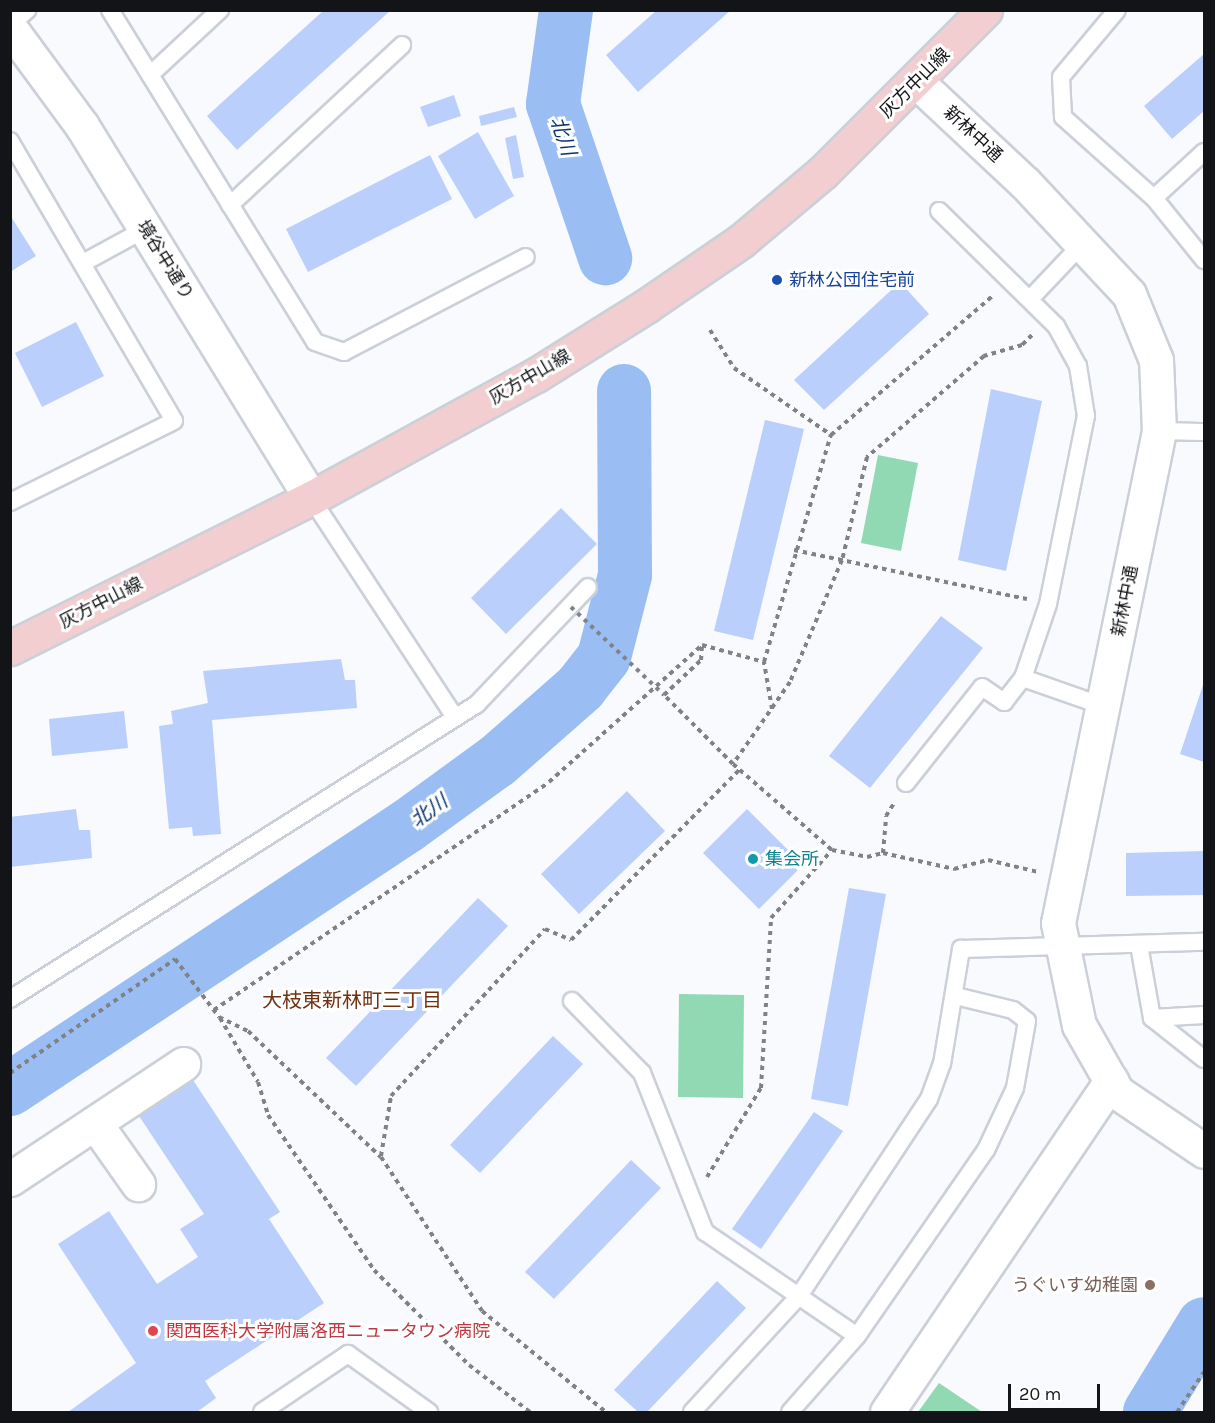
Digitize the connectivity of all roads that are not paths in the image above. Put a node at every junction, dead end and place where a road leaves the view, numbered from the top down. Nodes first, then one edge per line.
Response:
1 (27, 10) edge
2 (110, 10) edge
3 (220, 10) edge
4 (985, 10) edge
5 (1117, 10) edge
6 (10, 26) edge
7 (402, 45) dead end
8 (150, 75) junction
9 (918, 83) junction
10 (13, 152) edge
11 (1204, 152) edge
12 (1154, 198) junction
13 (230, 205) junction
14 (939, 211) dead end
15 (145, 229) junction
16 (1082, 244) junction
17 (526, 257) dead end
18 (1204, 260) edge
19 (83, 263) junction
20 (1032, 298) junction
21 (1159, 431) junction
22 (1204, 432) edge
23 (311, 498) junction
24 (10, 502) edge
25 (588, 587) dead end
26 (10, 648) edge
27 (1023, 678) junction
28 (1103, 706) junction
29 (454, 716) junction
30 (906, 783) road end
31 (1204, 942) edge
32 (1139, 945) junction
33 (1063, 948) junction
34 (956, 996) junction
35 (10, 999) edge
36 (572, 1002) dead end
37 (1204, 1015) edge
38 (1152, 1018) junction
39 (1204, 1059) edge
40 (183, 1064) dead end
41 (1111, 1081) junction
42 (95, 1123) junction
43 (1204, 1151) edge
44 (10, 1179) edge
45 (138, 1184) dead end
46 (799, 1296) junction
47 (857, 1336) junction
48 (262, 1413) edge
49 (429, 1413) edge
50 (692, 1413) edge
51 (790, 1413) edge
52 (887, 1413) edge

1 - 6 lane
2 - 8 lane
3 - 8 lane
4 - 9 main road, 灰方中山線
5 - 12 lane
6 - 15 street, 境谷中通り
7 - 13 lane
8 - 13 lane
9 - 16 street, 新林中通
9 - 23 main road, 灰方中山線
10 - 19 lane
11 - 12 lane
12 - 18 lane
13 - 17 lane
14 - 20 lane
15 - 19 lane
15 - 23 street, 境谷中通り
16 - 20 lane
16 - 21 street, 新林中通
19 - 24 lane
20 - 27 lane
21 - 22 lane
21 - 28 street, 新林中通
23 - 26 main road, 灰方中山線
23 - 29 lane
25 - 29 lane
27 - 28 lane
27 - 30 lane
28 - 33 street, 新林中通
29 - 35 lane
31 - 32 lane
32 - 33 lane
32 - 38 lane
33 - 34 lane
33 - 41 street, 新林中通
34 - 46 lane
34 - 47 lane
36 - 46 lane
37 - 38 lane
38 - 39 lane
40 - 42 street
41 - 43 street, 新林中通
41 - 52 street
42 - 44 street
42 - 45 street
46 - 47 lane
46 - 50 lane
47 - 51 lane
48 - 49 lane

